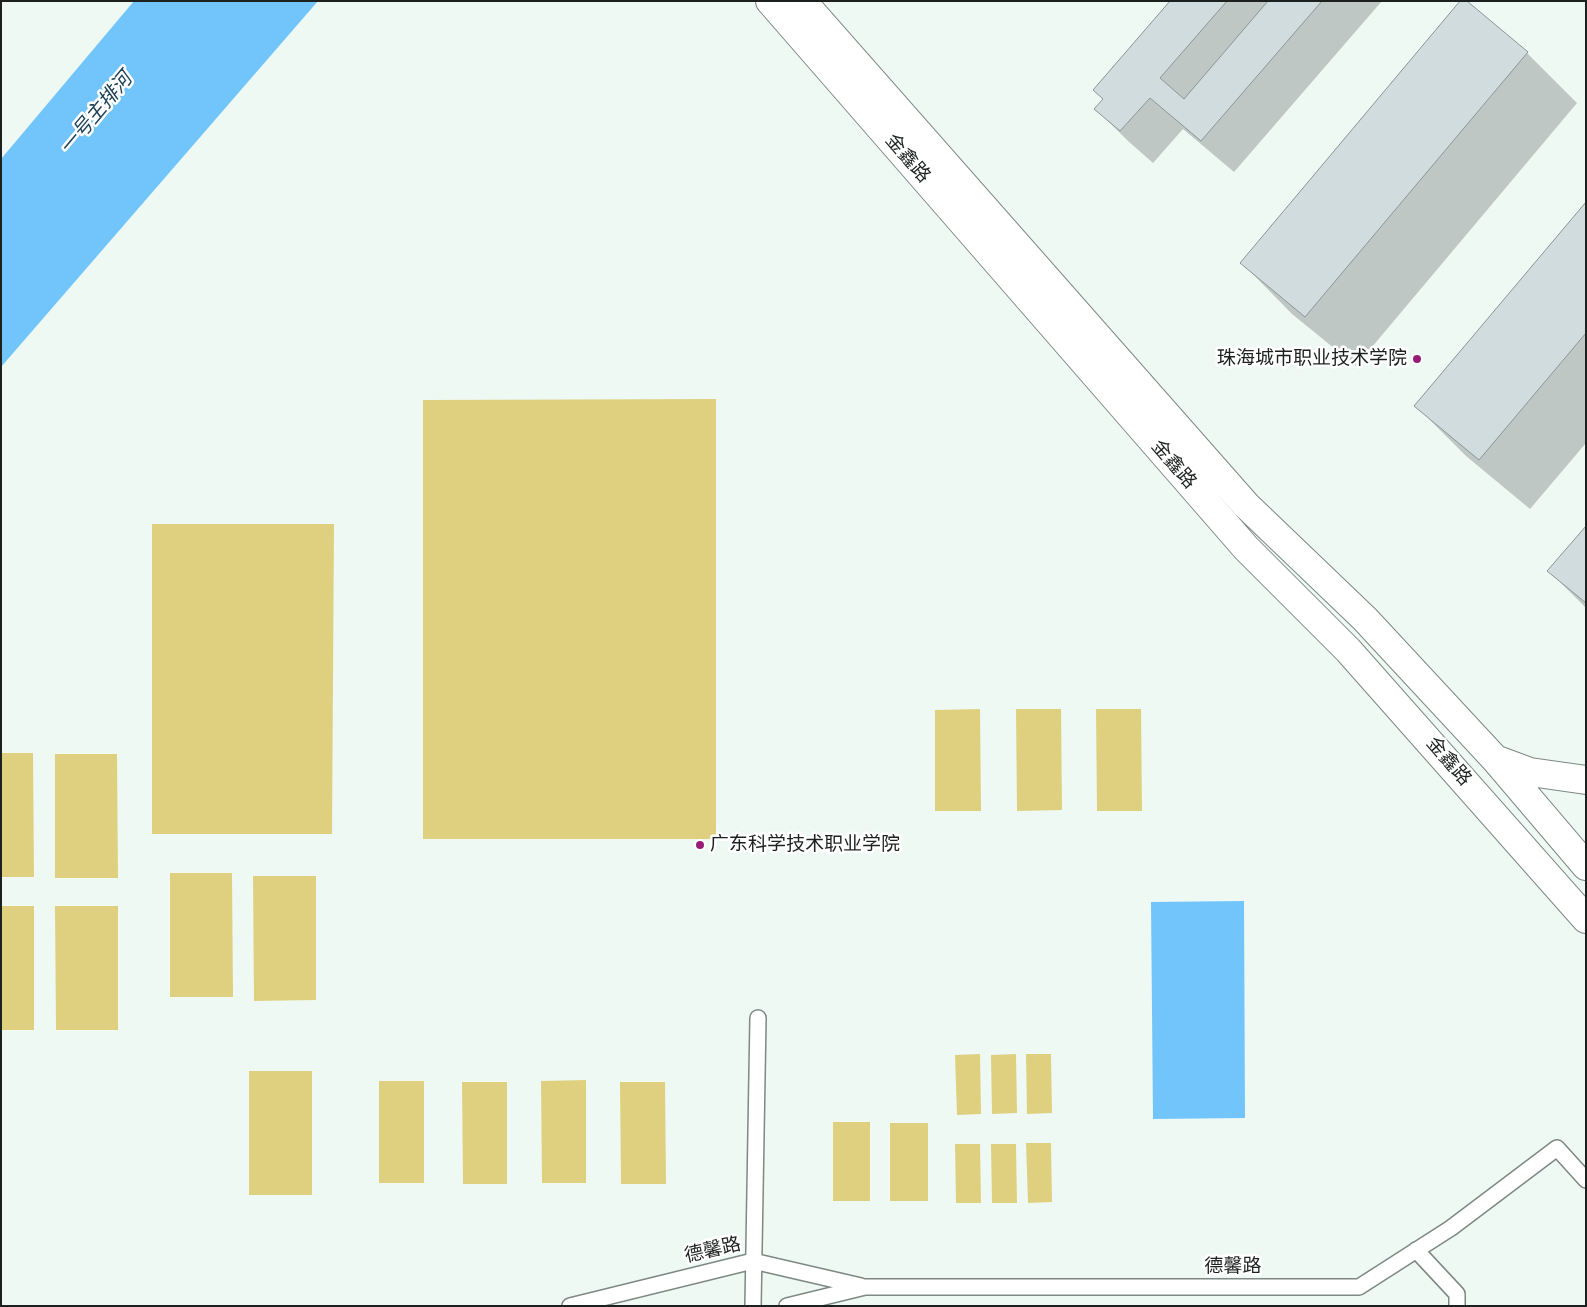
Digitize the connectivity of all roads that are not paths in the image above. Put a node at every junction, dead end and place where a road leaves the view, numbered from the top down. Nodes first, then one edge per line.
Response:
1 (770, 1) edge
2 (802, 1) edge
3 (1495, 759) junction
4 (1586, 780) edge
5 (1586, 866) edge
6 (1583, 910) edge
7 (758, 1018) dead end
8 (1586, 1180) edge
9 (1416, 1250) junction
10 (753, 1261) junction
11 (865, 1287) junction
12 (570, 1306) edge
13 (753, 1306) edge
14 (787, 1306) edge
15 (1457, 1306) edge

1 - 6 street, 金鑫路
2 - 3 street, 金鑫路
3 - 4 street
3 - 5 street, 金鑫路
7 - 10 lane
8 - 9 lane, 德馨路
9 - 11 lane, 德馨路
9 - 15 lane
10 - 11 lane, 德馨路
10 - 12 lane, 德馨路
10 - 13 lane
11 - 14 lane, 德馨路

